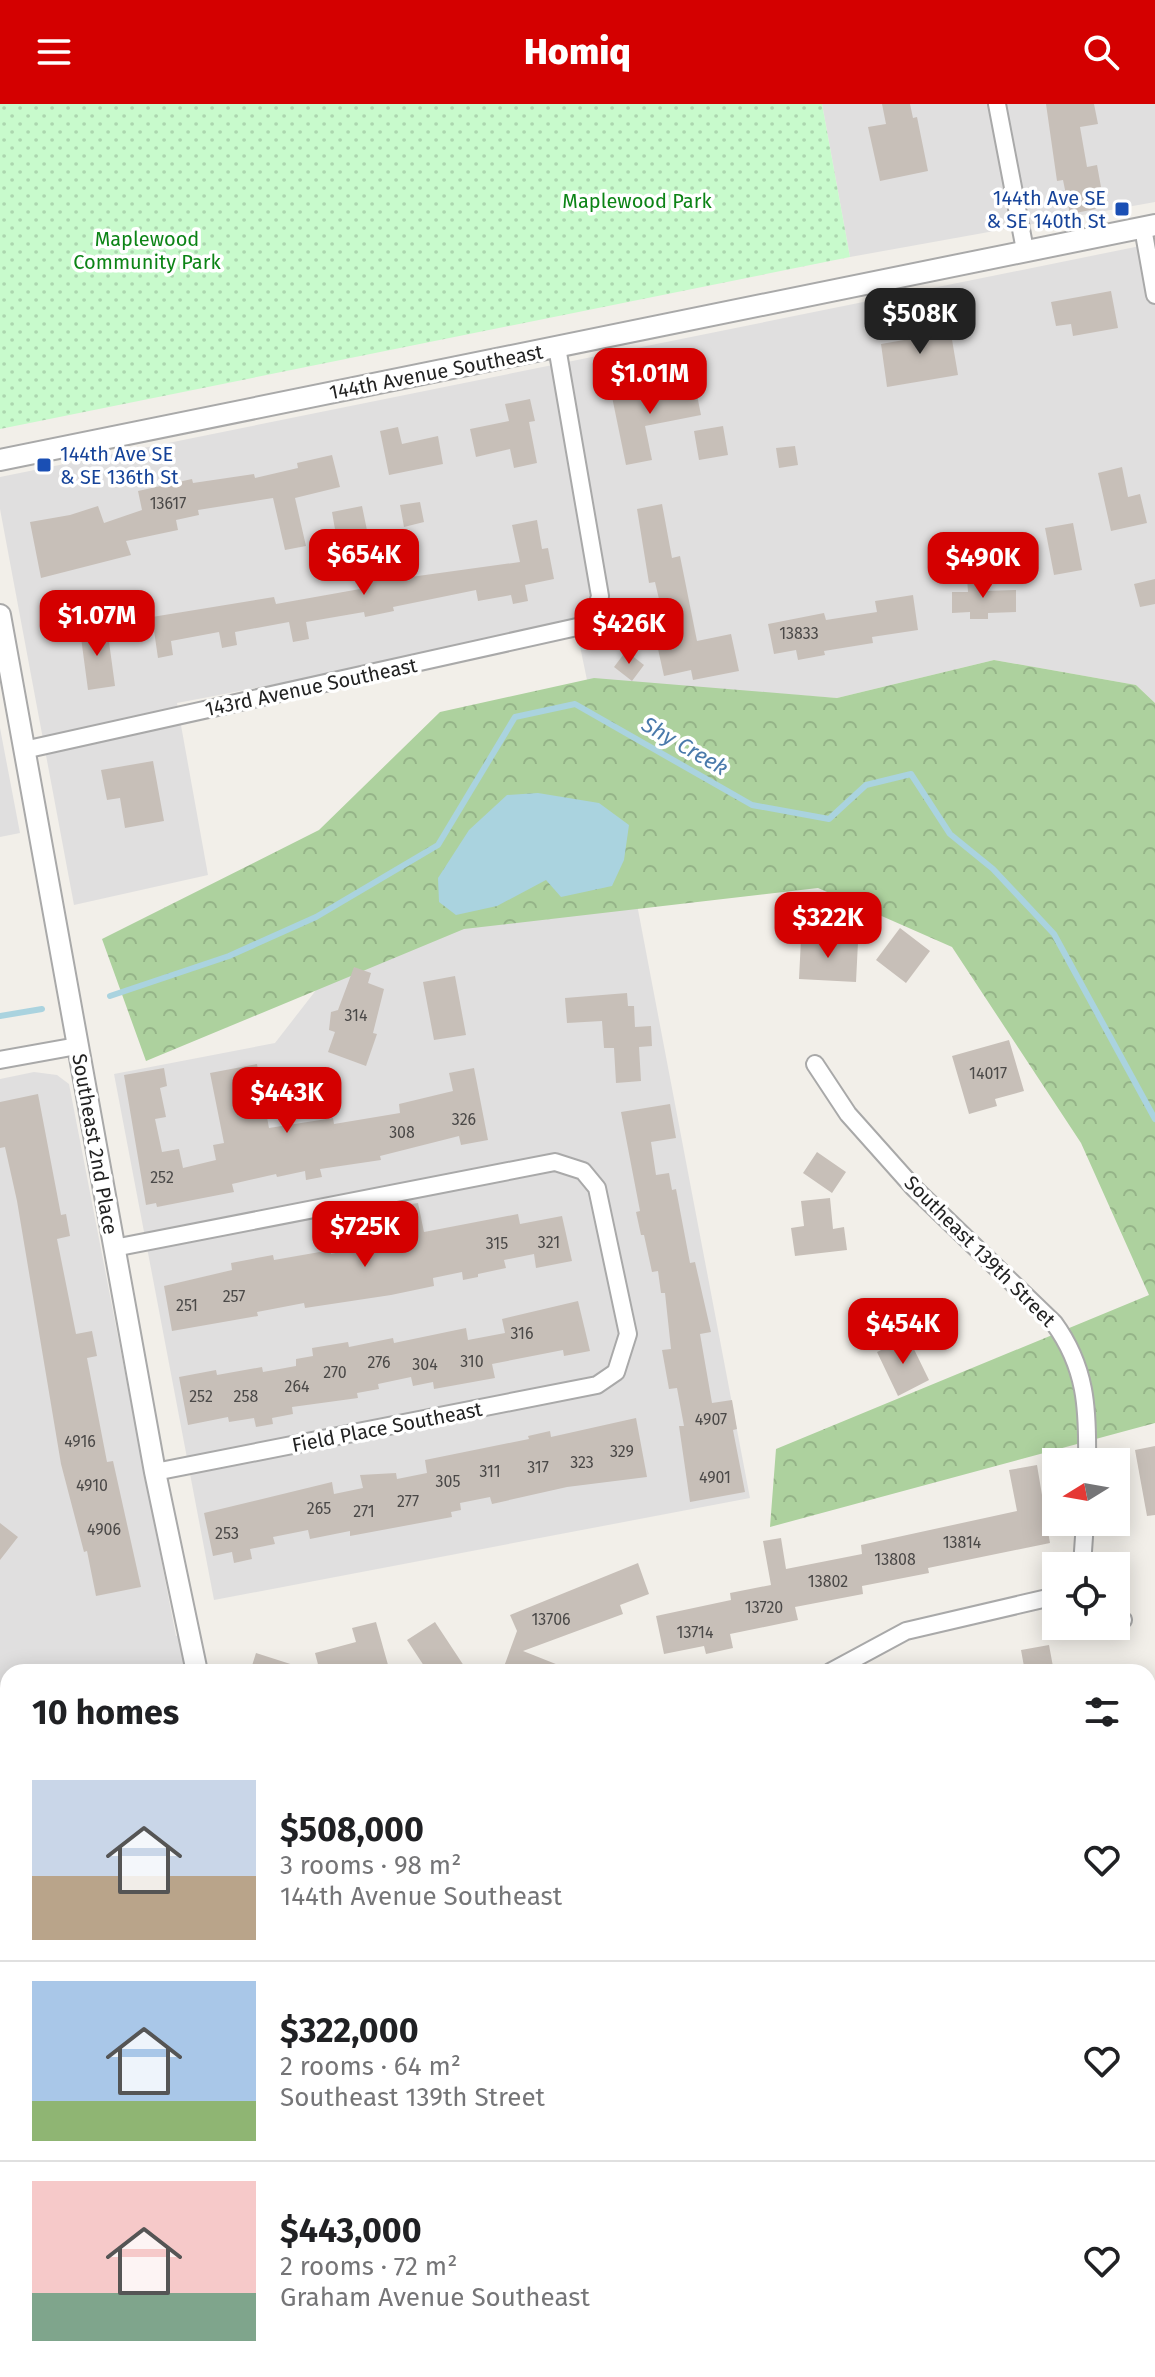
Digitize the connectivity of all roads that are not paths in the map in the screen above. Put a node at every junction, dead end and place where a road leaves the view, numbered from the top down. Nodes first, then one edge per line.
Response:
1 (997, 104) edge
2 (1149, 226) edge
3 (1025, 250) junction
4 (1155, 295) edge
5 (557, 347) junction
6 (0, 460) edge
7 (0, 615) edge
8 (24, 750) junction
9 (77, 1046) junction
10 (0, 1060) edge
11 (815, 1064) dead end
12 (114, 1248) junction
13 (1086, 1448) edge
14 (155, 1472) junction
15 (1042, 1599) edge
16 (195, 1664) edge
17 (845, 1664) edge

1 - 3 street
2 - 3 street, 144th Avenue Southeast
2 - 4 street
3 - 5 street, 144th Avenue Southeast
5 - 6 street, 144th Avenue Southeast
5 - 8 street, 143rd Avenue Southeast
7 - 8 street, Southeast 2nd Place
8 - 9 street, Southeast 2nd Place
9 - 10 street
9 - 12 street, Southeast 2nd Place
11 - 13 street, Southeast 139th Street
12 - 14 street, Southeast 2nd Place
12 - 14 street, Field Place Southeast
14 - 16 street, Southeast 2nd Place
15 - 17 street

